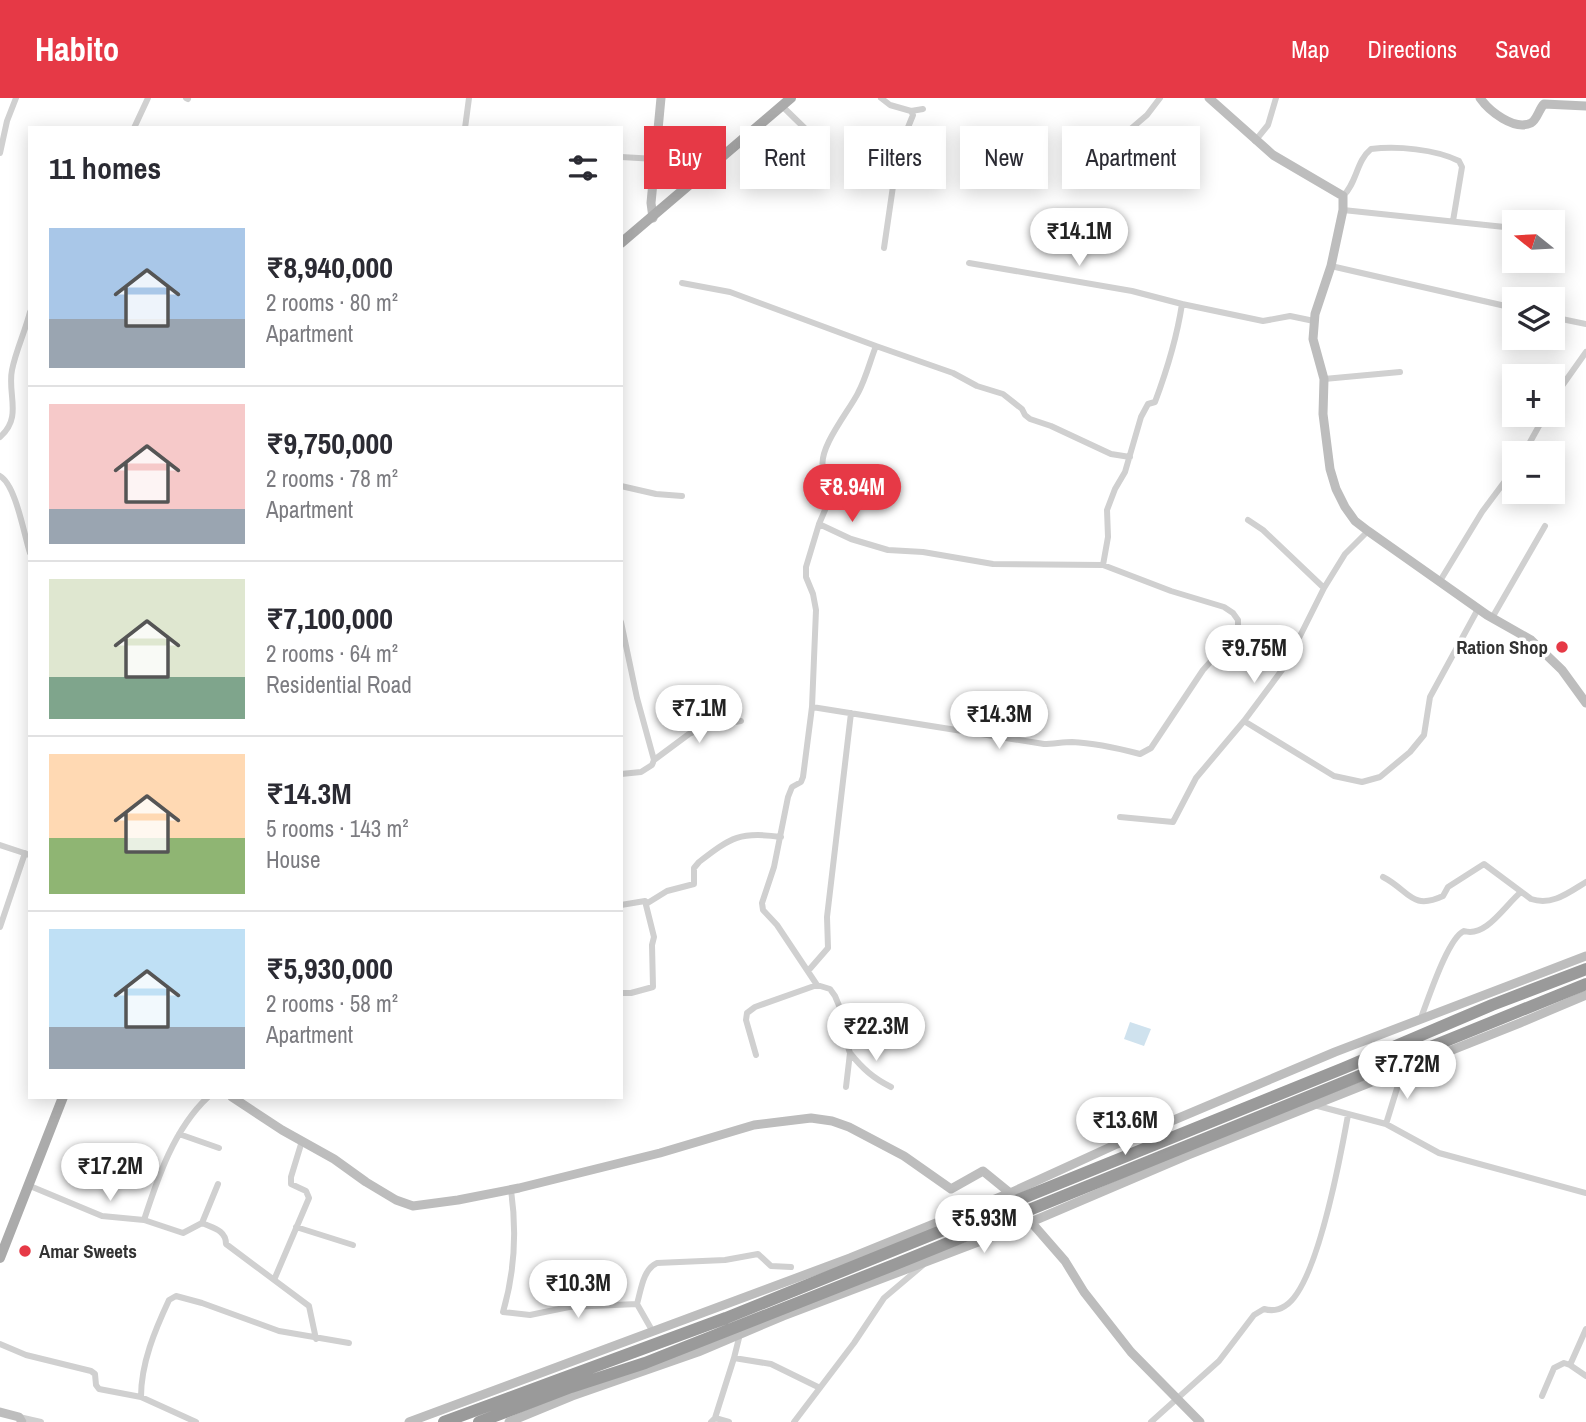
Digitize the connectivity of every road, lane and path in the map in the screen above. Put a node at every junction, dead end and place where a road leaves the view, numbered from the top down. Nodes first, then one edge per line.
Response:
1 (16, 98) edge
2 (148, 98) edge
3 (469, 98) edge
4 (661, 98) edge
5 (791, 98) edge
6 (881, 98) edge
7 (1160, 98) edge
8 (1209, 98) edge
9 (1276, 98) edge
10 (1480, 98) edge
11 (1541, 101) edge
12 (782, 106) junction
13 (1586, 106) edge
14 (923, 109) dead end
15 (911, 111) junction
16 (135, 126) edge
17 (466, 126) edge
18 (659, 126) edge
19 (803, 126) edge
20 (1134, 126) edge
21 (1255, 141) junction
22 (0, 153) edge
23 (623, 157) edge
24 (644, 158) edge
25 (1454, 159) junction
26 (1470, 166) dead end
27 (653, 189) edge
28 (1343, 196) junction
29 (1343, 210) junction
30 (653, 218) junction
31 (1453, 221) junction
32 (1502, 227) edge
33 (623, 241) edge
34 (884, 248) dead end
35 (970, 263) dead end
36 (1331, 266) junction
37 (682, 283) dead end
38 (1182, 303) junction
39 (1502, 305) edge
40 (28, 318) edge
41 (1565, 320) edge
42 (1314, 321) junction
43 (1586, 324) edge
44 (876, 346) junction
45 (1586, 352) edge
46 (1400, 372) dead end
47 (1324, 379) junction
48 (1565, 382) edge
49 (0, 437) edge
50 (1130, 457) junction
51 (0, 476) edge
52 (1502, 485) edge
53 (623, 486) edge
54 (682, 496) dead end
55 (1248, 520) dead end
56 (819, 524) junction
57 (1545, 526) dead end
58 (1368, 531) junction
59 (28, 546) edge
60 (1103, 565) junction
61 (1440, 581) junction
62 (1324, 588) junction
63 (1478, 609) junction
64 (1492, 618) junction
65 (623, 632) edge
66 (1586, 703) edge
67 (812, 707) junction
68 (851, 713) junction
69 (741, 721) dead end
70 (1244, 721) junction
71 (654, 765) junction
72 (623, 774) edge
73 (1120, 817) dead end
74 (781, 837) junction
75 (0, 845) edge
76 (27, 854) edge
77 (1383, 877) dead end
78 (1586, 883) edge
79 (1521, 892) junction
80 (623, 904) edge
81 (646, 904) junction
82 (0, 928) edge
83 (1586, 956) edge
84 (1586, 970) edge
85 (807, 971) junction
86 (1586, 984) edge
87 (817, 985) junction
88 (653, 987) junction
89 (663, 989) dead end
90 (623, 993) edge
91 (1586, 995) edge
92 (1422, 1015) dead end
93 (850, 1053) junction
94 (756, 1055) dead end
95 (1403, 1069) junction
96 (846, 1087) dead end
97 (891, 1087) dead end
98 (62, 1099) edge
99 (206, 1099) edge
100 (235, 1099) edge
101 (1312, 1104) junction
102 (1348, 1115) junction
103 (1386, 1124) junction
104 (179, 1134) junction
105 (302, 1141) junction
106 (219, 1148) dead end
107 (218, 1184) dead end
108 (30, 1185) junction
109 (511, 1190) junction
110 (1010, 1193) junction
111 (1586, 1193) edge
112 (144, 1220) junction
113 (1031, 1222) junction
114 (202, 1223) junction
115 (296, 1227) junction
116 (352, 1245) dead end
117 (0, 1258) edge
118 (928, 1262) junction
119 (791, 1267) dead end
120 (274, 1280) junction
121 (637, 1304) junction
122 (1586, 1329) edge
123 (653, 1332) junction
124 (740, 1334) junction
125 (316, 1339) junction
126 (349, 1343) dead end
127 (0, 1344) edge
128 (734, 1358) junction
129 (1570, 1365) junction
130 (1586, 1376) edge
131 (820, 1388) junction
132 (1542, 1396) dead end
133 (141, 1397) junction
134 (1179, 1399) junction
135 (0, 1412) edge
136 (20, 1420) edge
137 (713, 1420) edge
138 (41, 1422) edge
139 (196, 1422) edge
140 (409, 1422) edge
141 (444, 1422) edge
142 (479, 1422) edge
143 (509, 1422) edge
144 (729, 1422) edge
145 (794, 1422) edge
146 (1151, 1422) edge
147 (1200, 1422) edge

1 - 22 street
2 - 16 street
3 - 17 street
4 - 18 street
5 - 12 main road
6 - 15 street
7 - 20 street
8 - 21 street
9 - 21 street
10 - 11 street
11 - 13 street
12 - 19 street
12 - 30 main road
14 - 15 street
15 - 34 street
21 - 28 street
23 - 24 street
25 - 26 street
25 - 28 street
25 - 31 street
27 - 30 street
28 - 29 street
29 - 31 street
29 - 36 street
30 - 33 main road
31 - 32 street
35 - 38 street
36 - 39 street
36 - 42 street
37 - 44 street
38 - 42 street
38 - 50 street
40 - 49 street
41 - 43 street
42 - 47 street
44 - 50 street
44 - 56 street
45 - 48 street
46 - 47 street
47 - 58 street
50 - 60 street
51 - 59 street
52 - 61 street
53 - 54 street
55 - 62 street
56 - 60 street
56 - 67 street
57 - 64 street
58 - 61 street
58 - 62 street
60 - 68 street
61 - 63 street
62 - 70 street
63 - 64 street
63 - 70 street
64 - 66 street
65 - 71 street
67 - 68 street
67 - 74 street
68 - 85 street
69 - 71 street
70 - 73 street
71 - 72 street
74 - 81 street
74 - 85 street
75 - 76 street
76 - 82 street
77 - 79 street
78 - 79 street
79 - 92 street
80 - 81 street
81 - 88 street
83 - 110 street
84 - 141 highway
85 - 87 street
86 - 142 highway
87 - 93 street
87 - 94 street
88 - 89 street
88 - 90 street
91 - 95 street
93 - 96 street
93 - 97 street
95 - 101 street
95 - 103 street
98 - 108 main road
99 - 104 street
100 - 105 street
101 - 102 street
101 - 113 street
102 - 103 street
102 - 134 street
103 - 111 street
104 - 106 street
104 - 112 street
105 - 109 street
105 - 115 street
107 - 114 street
108 - 112 street
108 - 117 main road
109 - 110 street
109 - 121 street
110 - 123 street
112 - 114 street
113 - 118 street
113 - 134 street
114 - 120 street
115 - 116 street
115 - 120 street
118 - 124 street
118 - 131 street
119 - 121 street
120 - 125 street
121 - 123 street
122 - 129 street
123 - 140 street
124 - 128 street
124 - 143 street
125 - 126 street
125 - 133 street
127 - 133 street
128 - 131 street
128 - 137 street
129 - 130 street
129 - 132 street
131 - 145 street
133 - 139 street
134 - 146 street
134 - 147 street
135 - 136 street
136 - 138 street
137 - 144 street

